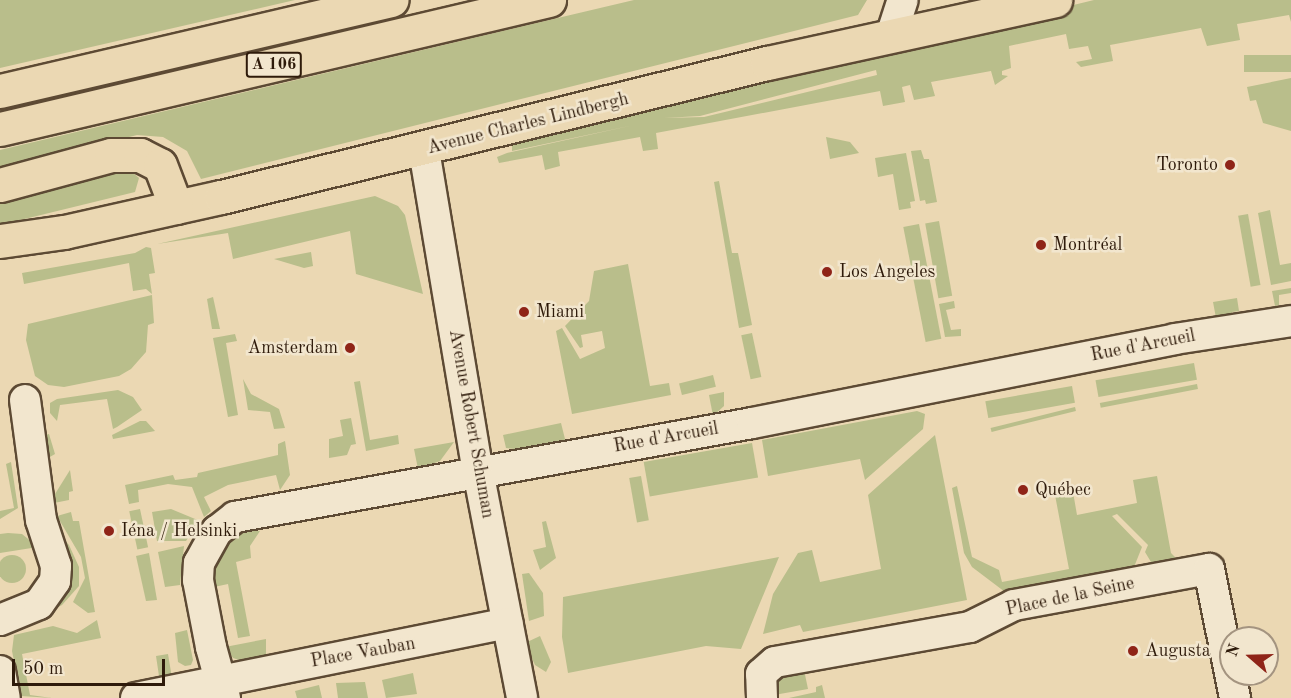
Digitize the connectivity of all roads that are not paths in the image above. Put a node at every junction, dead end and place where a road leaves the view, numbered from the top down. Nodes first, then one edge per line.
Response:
1 (392, 0) edge
2 (549, 0) edge
3 (903, 0) edge
4 (1055, 0) edge
5 (891, 36) junction
6 (0, 91) edge
7 (0, 129) edge
8 (424, 150) junction
9 (0, 185) edge
10 (176, 207) junction
11 (0, 241) edge
12 (1291, 321) edge
13 (25, 400) dead end
14 (478, 471) junction
15 (0, 620) edge
16 (507, 623) junction
17 (0, 671) edge
18 (222, 689) edge
19 (5, 698) edge
20 (136, 698) edge
21 (522, 698) edge
22 (762, 698) edge
23 (1234, 698) edge

1 - 6 main road, A 106
2 - 7 main road, A 106
3 - 5 street
4 - 5 main road, Avenue Charles Lindbergh
5 - 8 main road, Avenue Charles Lindbergh
8 - 10 main road, Avenue Charles Lindbergh
8 - 14 street, Avenue Robert Schuman
9 - 10 main road
10 - 11 main road, Avenue Charles Lindbergh
12 - 14 street, Rue d'Arcueil
13 - 15 street
14 - 16 street, Avenue Robert Schuman
14 - 18 street, Rue d'Arcueil
16 - 18 street, Place Vauban
16 - 21 street, Avenue Robert Schuman
17 - 19 street
18 - 20 street, Place Vauban
22 - 23 street, Place de la Seine

